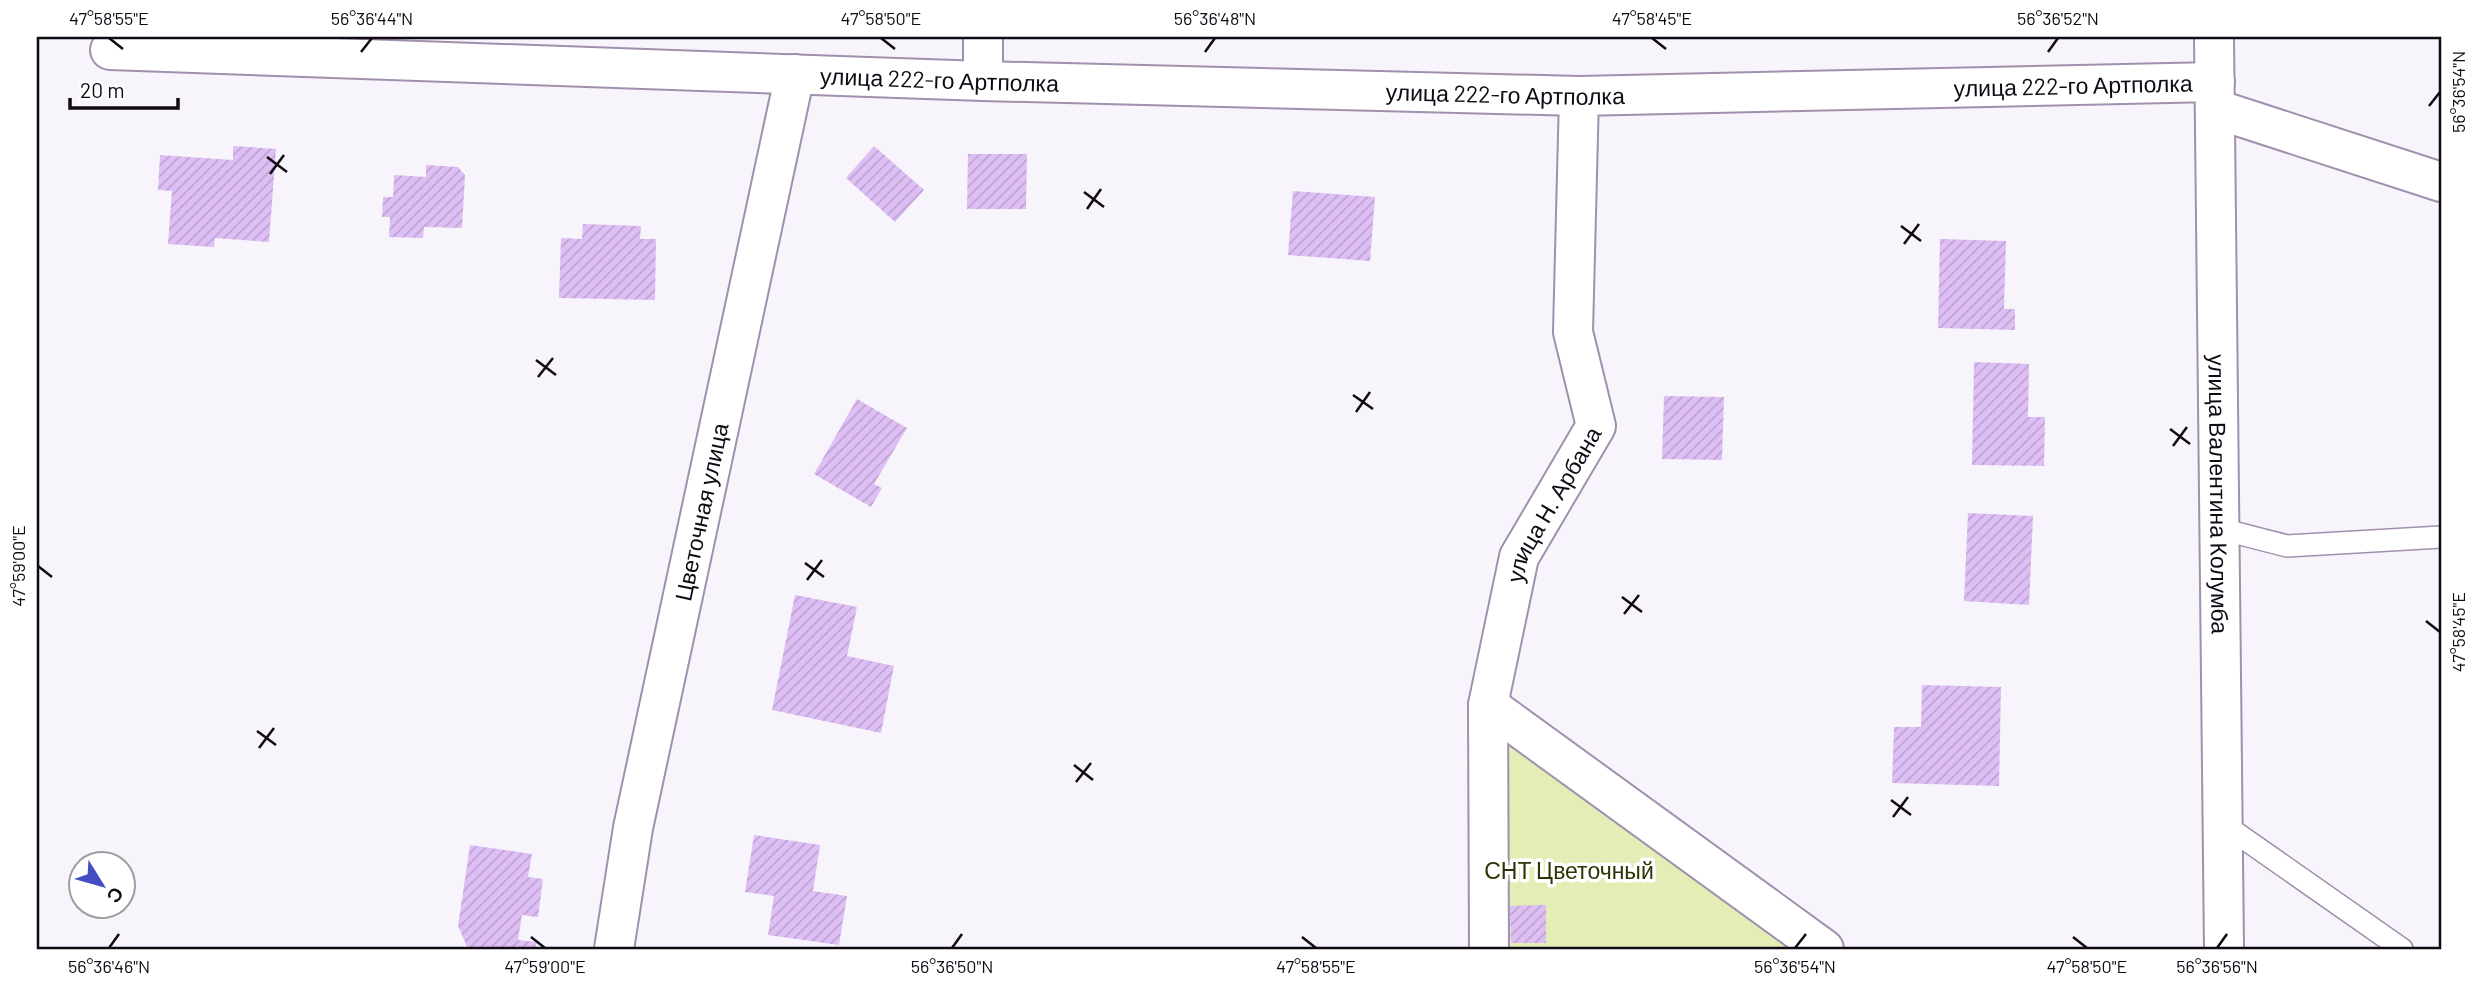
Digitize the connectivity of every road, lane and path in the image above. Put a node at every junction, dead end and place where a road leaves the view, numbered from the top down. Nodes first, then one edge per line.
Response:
1 (983, 37) edge
2 (2214, 37) edge
3 (110, 51) dead end
4 (795, 74) junction
5 (983, 81) junction
6 (2216, 95) junction
7 (1579, 96) junction
8 (2441, 181) edge
9 (2217, 528) junction
10 (2441, 537) edge
11 (1488, 705) junction
12 (2222, 823) junction
13 (614, 949) edge
14 (1489, 949) edge
15 (1824, 949) edge
16 (2224, 949) edge
17 (2402, 949) edge

1 - 5 street
2 - 6 street, улица Валентина Колумба
3 - 4 street, улица 222-го Артполка
4 - 5 street, улица 222-го Артполка
4 - 13 street, Цветочная улица
5 - 7 street, улица 222-го Артполка
6 - 7 street, улица 222-го Артполка
6 - 8 street, улица 222-го Артполка
6 - 9 street, улица Валентина Колумба
7 - 11 street, улица Н. Арбана
9 - 10 lane
9 - 12 street, улица Валентина Колумба
11 - 14 street, улица Н. Арбана
11 - 15 street
12 - 16 street, улица Валентина Колумба
12 - 17 lane

